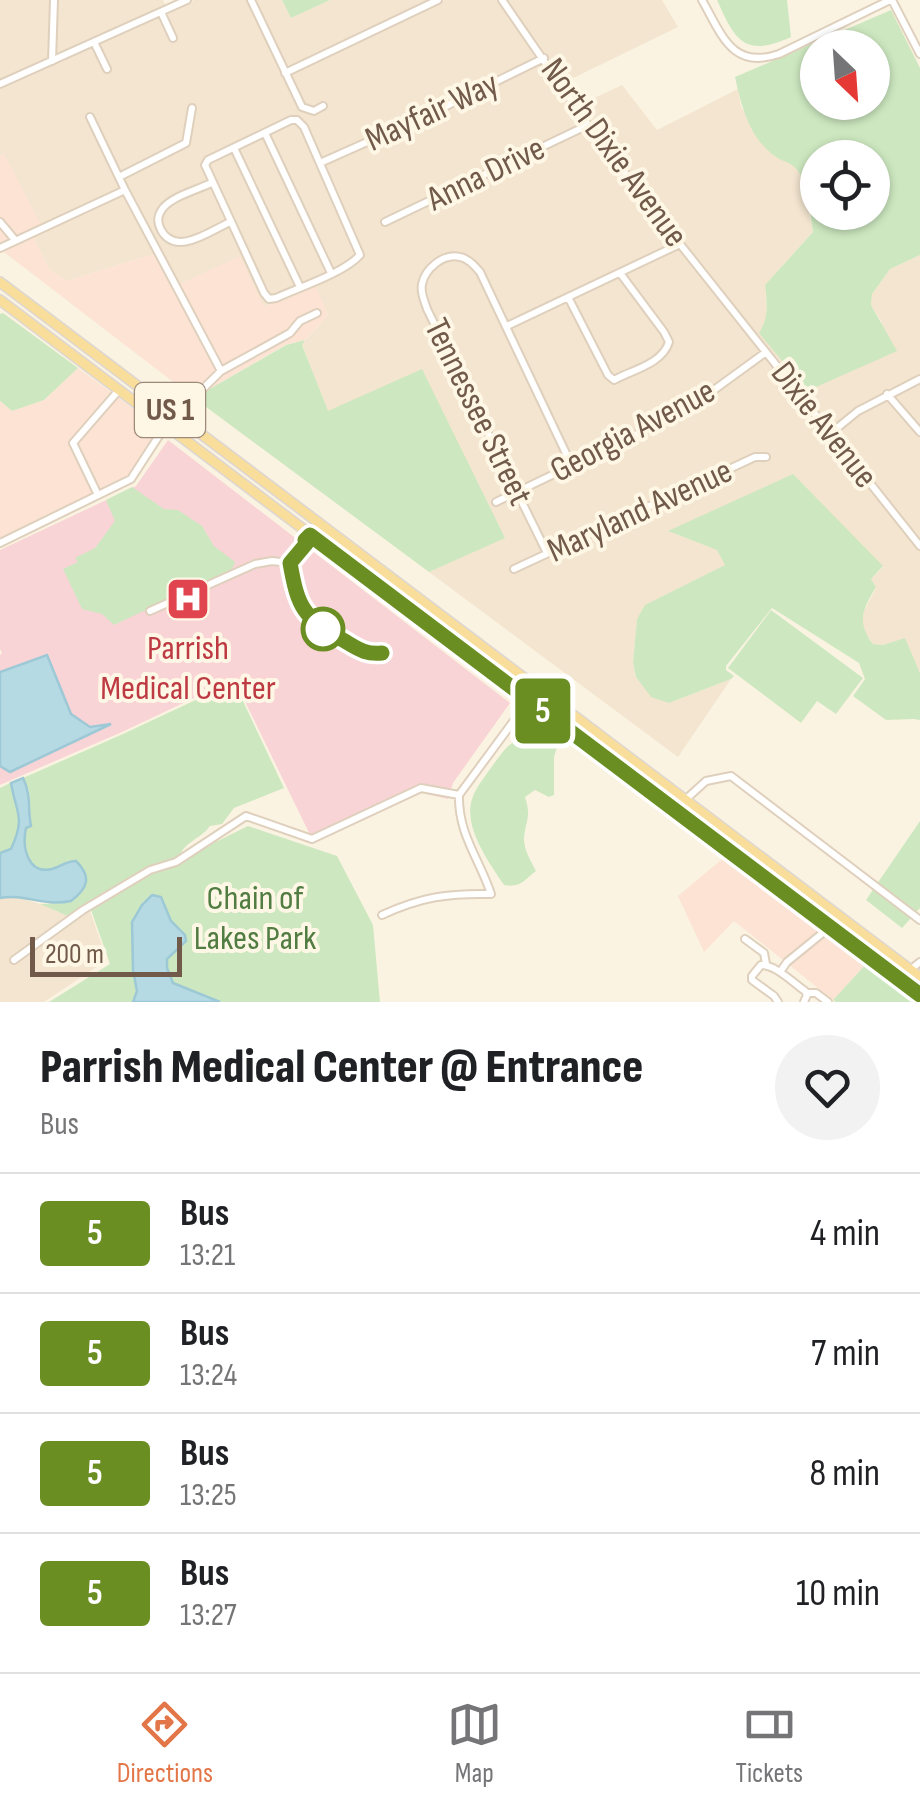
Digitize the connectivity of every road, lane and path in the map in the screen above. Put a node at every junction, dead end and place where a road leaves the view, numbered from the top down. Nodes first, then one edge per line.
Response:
1 (54, 0) edge
2 (186, 0) edge
3 (251, 0) edge
4 (438, 0) edge
5 (502, 0) edge
6 (702, 0) edge
7 (891, 0) edge
8 (168, 4) edge
9 (161, 12) junction
10 (173, 38) dead end
11 (94, 42) junction
12 (920, 54) edge
13 (544, 58) junction
14 (52, 61) junction
15 (107, 69) dead end
16 (286, 73) junction
17 (0, 84) edge
18 (324, 106) dead end
19 (192, 108) dead end
20 (90, 117) dead end
21 (588, 125) junction
22 (266, 133) junction
23 (234, 148) junction
24 (320, 164) junction
25 (119, 176) junction
26 (212, 183) junction
27 (125, 190) junction
28 (0, 222) edge
29 (231, 222) junction
30 (384, 222) dead end
31 (16, 240) junction
32 (680, 244) junction
33 (0, 248) edge
34 (331, 273) junction
35 (620, 273) junction
36 (0, 282) edge
37 (300, 287) junction
38 (568, 297) junction
39 (0, 300) edge
40 (729, 304) joint
41 (317, 312) dead end
42 (507, 326) junction
43 (766, 352) junction
44 (221, 371) junction
45 (920, 379) edge
46 (118, 390) junction
47 (887, 394) junction
48 (176, 415) junction
49 (166, 426) junction
50 (920, 432) edge
51 (831, 433) junction
52 (766, 457) dead end
53 (572, 466) junction
54 (518, 492) junction
55 (98, 495) junction
56 (496, 502) dead end
57 (319, 523) junction
58 (310, 535) junction
59 (0, 543) edge
60 (920, 546) edge
61 (547, 554) junction
62 (290, 563) dead end
63 (514, 570) dead end
64 (150, 611) dead end
65 (538, 688) junction
66 (530, 700) junction
67 (460, 795) junction
68 (686, 800) junction
69 (674, 810) junction
70 (382, 915) dead end
71 (920, 920) edge
72 (830, 927) junction
73 (745, 939) dead end
74 (14, 960) dead end
75 (920, 962) edge
76 (766, 964) junction
77 (780, 972) junction
78 (915, 973) edge
79 (899, 980) junction
80 (920, 995) edge
81 (805, 998) edge
82 (778, 1002) edge
83 (828, 1002) edge

1 - 14 street
2 - 8 street
3 - 16 street
4 - 16 street
5 - 13 street, North Dixie Avenue
6 - 7 street
7 - 12 street
8 - 9 street
9 - 10 street
9 - 11 street
11 - 14 street
11 - 15 street
13 - 21 street, North Dixie Avenue
13 - 24 street, Mayfair Way
14 - 17 street
16 - 18 street
19 - 25 street
20 - 25 street
21 - 30 street, Anna Drive
21 - 32 street, North Dixie Avenue
22 - 23 street
22 - 24 street
22 - 34 street
23 - 26 street
23 - 37 street
24 - 34 street
25 - 27 street
26 - 29 street
26 - 29 street
27 - 31 street
27 - 44 street
28 - 31 street
29 - 37 street
31 - 33 street
32 - 35 street
32 - 40 street, North Dixie Avenue
34 - 37 street
35 - 38 street
35 - 38 street
36 - 48 main road, US 1
38 - 42 street
39 - 46 main road, US 1
40 - 43 street, Dixie Avenue
41 - 44 street
42 - 53 street
42 - 54 street, Tennessee Street
43 - 51 street, Dixie Avenue
43 - 53 street, Georgia Avenue
44 - 48 street
45 - 47 street
46 - 49 main road, US 1
46 - 55 street
47 - 50 street
47 - 51 street
48 - 49 street
48 - 57 main road, US 1
49 - 55 street
49 - 58 main road, US 1
51 - 60 street, Dixie Avenue
52 - 61 street, Maryland Avenue
53 - 54 street, Georgia Avenue
54 - 56 street, Georgia Avenue
54 - 61 street, Tennessee Street
55 - 59 street
57 - 58 main road
57 - 65 main road, US 1
58 - 66 main road, US 1
61 - 63 street, Maryland Avenue
62 - 64 street
65 - 66 street
65 - 68 main road, US 1
66 - 67 street
66 - 69 main road, US 1
67 - 70 street
67 - 74 street
68 - 69 street
68 - 71 street
68 - 78 main road, US 1
69 - 72 main road, US 1
72 - 77 street
72 - 79 main road, US 1
73 - 76 street
75 - 78 street
76 - 77 street
76 - 82 street
77 - 81 street
78 - 79 street
79 - 80 main road, US 1
81 - 83 street

